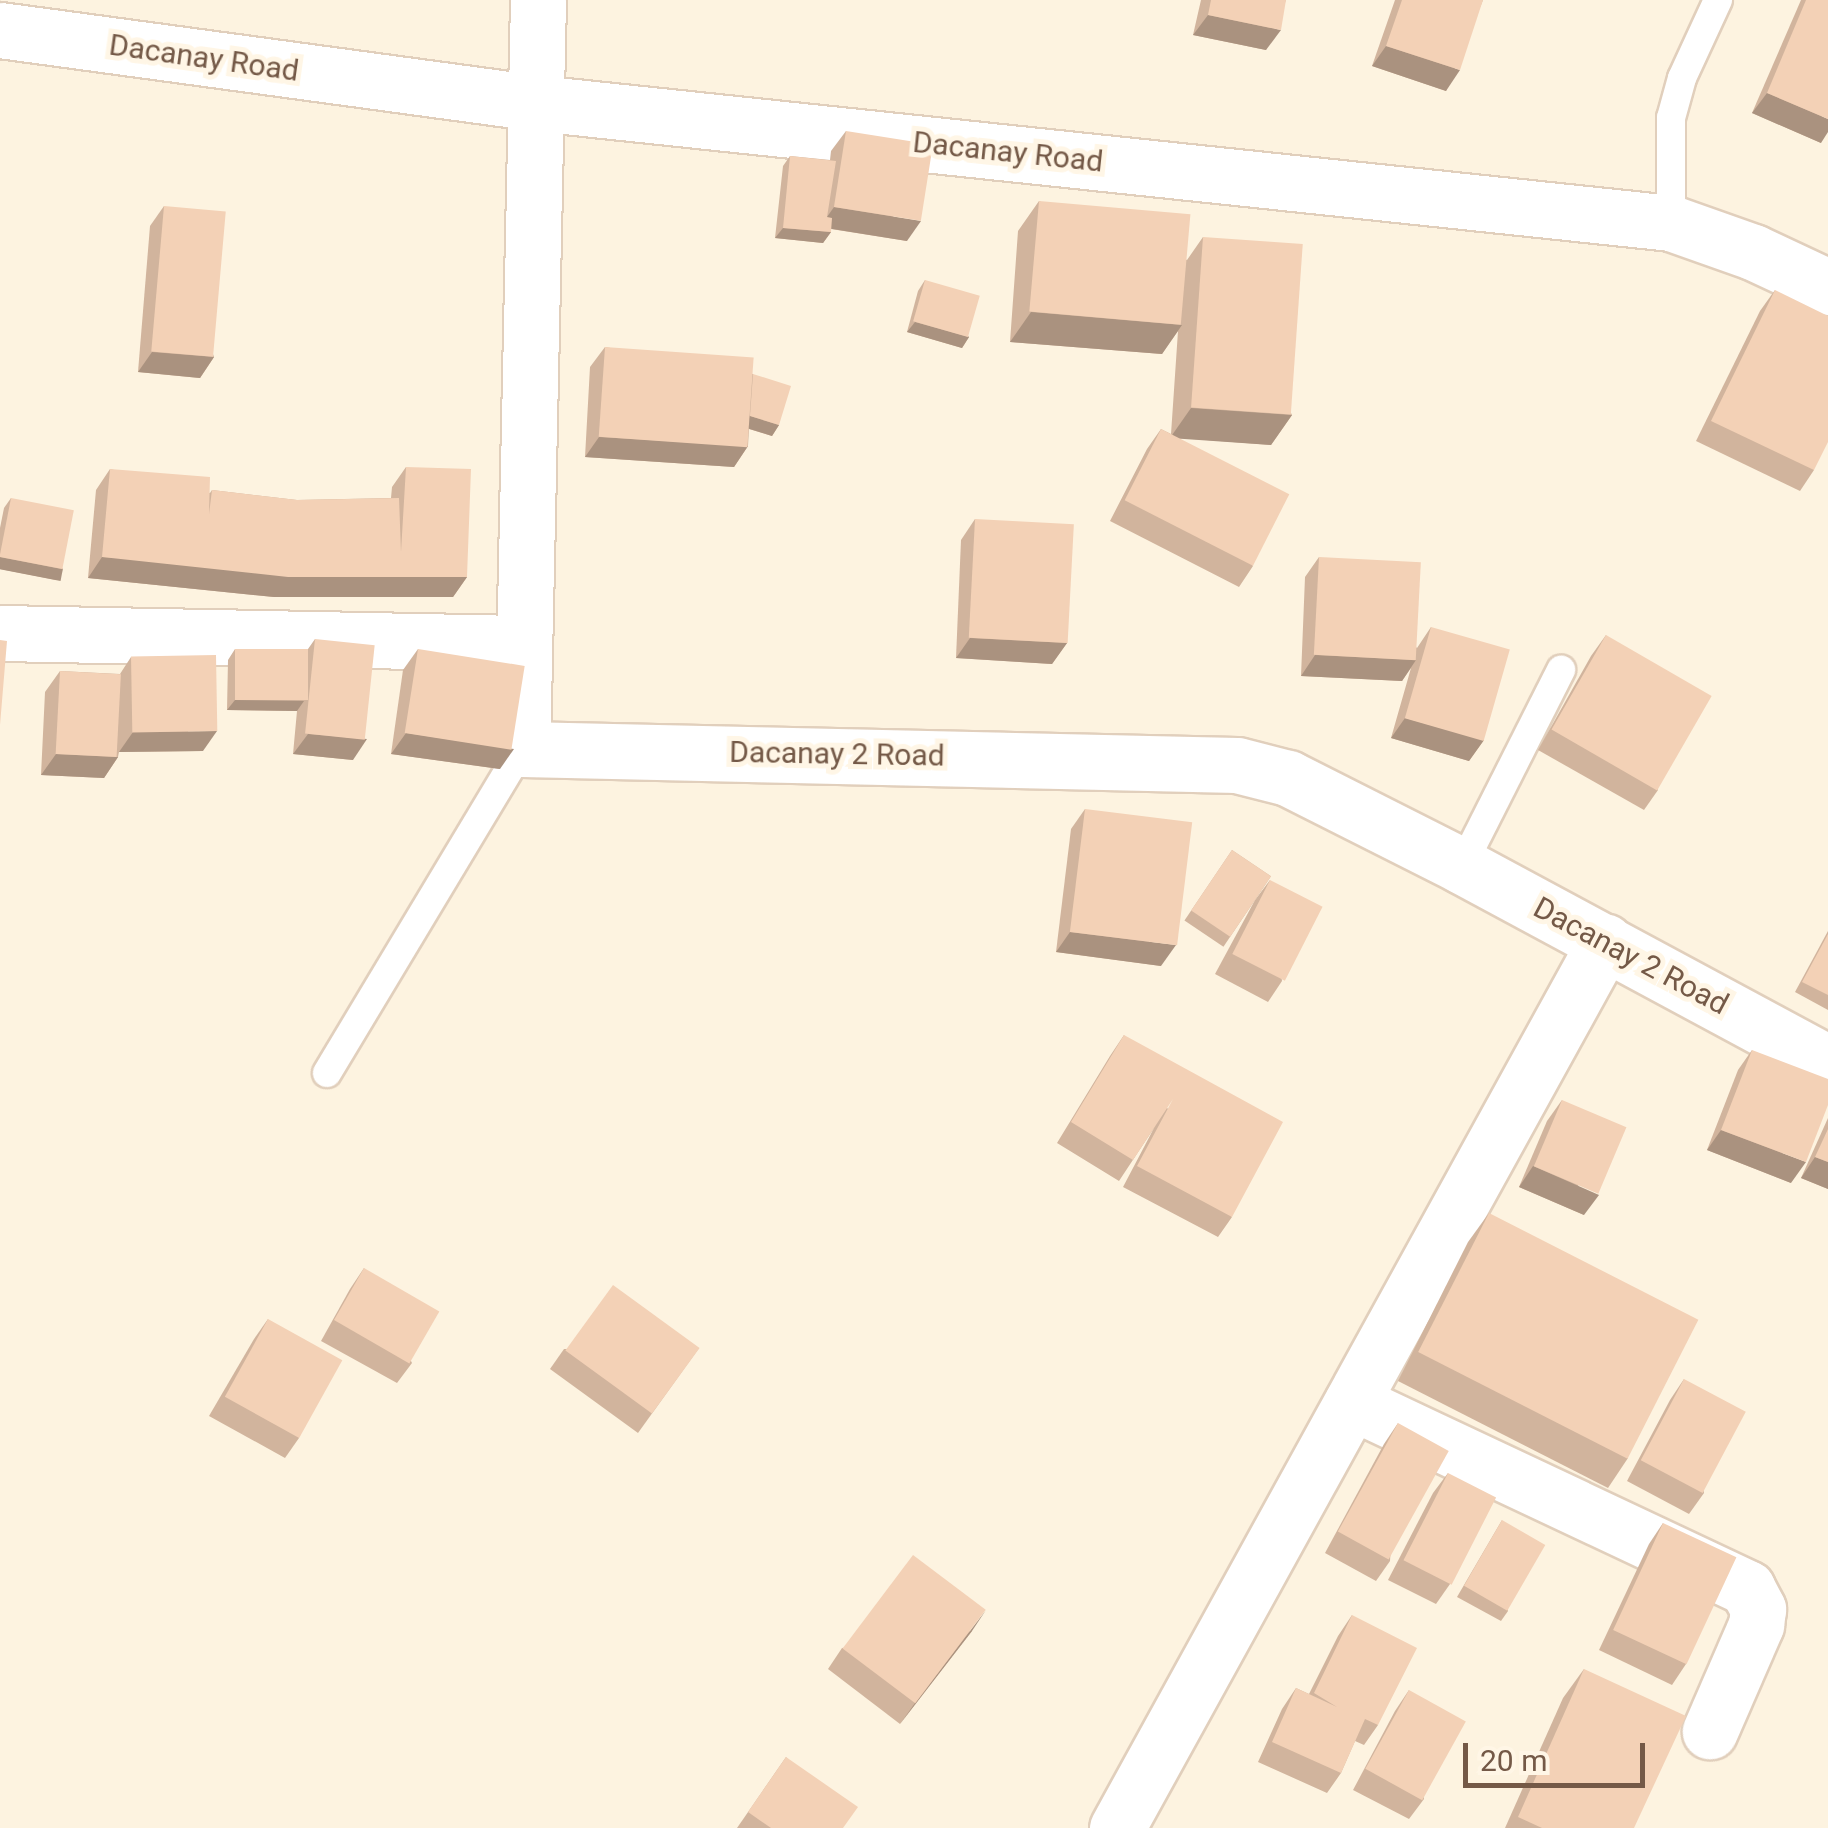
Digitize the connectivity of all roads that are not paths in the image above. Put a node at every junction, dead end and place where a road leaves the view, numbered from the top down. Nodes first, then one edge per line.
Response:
1 (538, 0) edge
2 (1718, 0) edge
3 (0, 30) edge
4 (537, 104) junction
5 (1671, 223) junction
6 (1828, 286) edge
7 (0, 632) edge
8 (523, 643) junction
9 (1561, 670) dead end
10 (522, 748) junction
11 (1462, 866) junction
12 (1605, 942) junction
13 (1828, 1063) edge
14 (327, 1073) dead end
15 (1352, 1402) junction
16 (1710, 1731) dead end
17 (1116, 1828) edge

1 - 4 street
2 - 5 lane
3 - 4 street, Dacanay Road
4 - 5 street, Dacanay Road
4 - 8 street
5 - 6 street, Dacanay Road
7 - 8 street
8 - 10 street
9 - 11 lane
10 - 11 street, Dacanay 2 Road
10 - 14 lane
11 - 12 street, Dacanay 2 Road
12 - 13 street, Dacanay 2 Road
12 - 15 street
15 - 16 street
15 - 17 street

